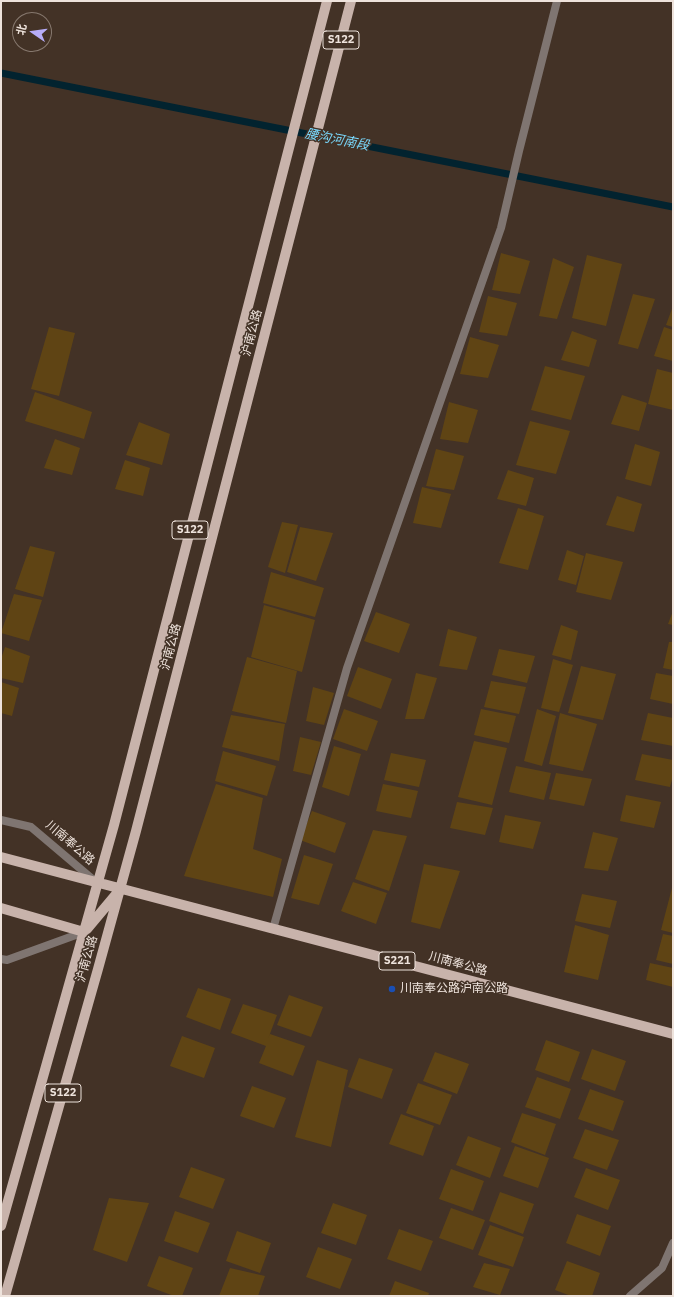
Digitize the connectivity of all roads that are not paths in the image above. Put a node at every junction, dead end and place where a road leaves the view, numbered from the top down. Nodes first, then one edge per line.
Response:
1 (327, 1) edge
2 (351, 1) edge
3 (557, 1) edge
4 (1, 820) edge
5 (1, 857) edge
6 (98, 883) junction
7 (120, 889) junction
8 (1, 908) edge
9 (273, 929) junction
10 (84, 932) junction
11 (1, 959) edge
12 (673, 1034) edge
13 (1, 1226) edge
14 (673, 1243) edge
15 (5, 1296) edge
16 (630, 1296) edge

1 - 6 main road, 沪南公路 / S122
2 - 7 main road, 沪南公路 / S122
3 - 9 street
4 - 6 street, 川南奉公路
5 - 6 main road, 川南奉公路
6 - 7 main road, 川南奉公路
6 - 10 main road, 沪南公路 / S122
7 - 9 main road, 川南奉公路 / S221
7 - 10 main road
7 - 15 main road, 沪南公路 / S122
8 - 10 main road
9 - 12 main road, 川南奉公路 / S221
10 - 11 street
10 - 13 main road, 沪南公路 / S122
14 - 16 street

